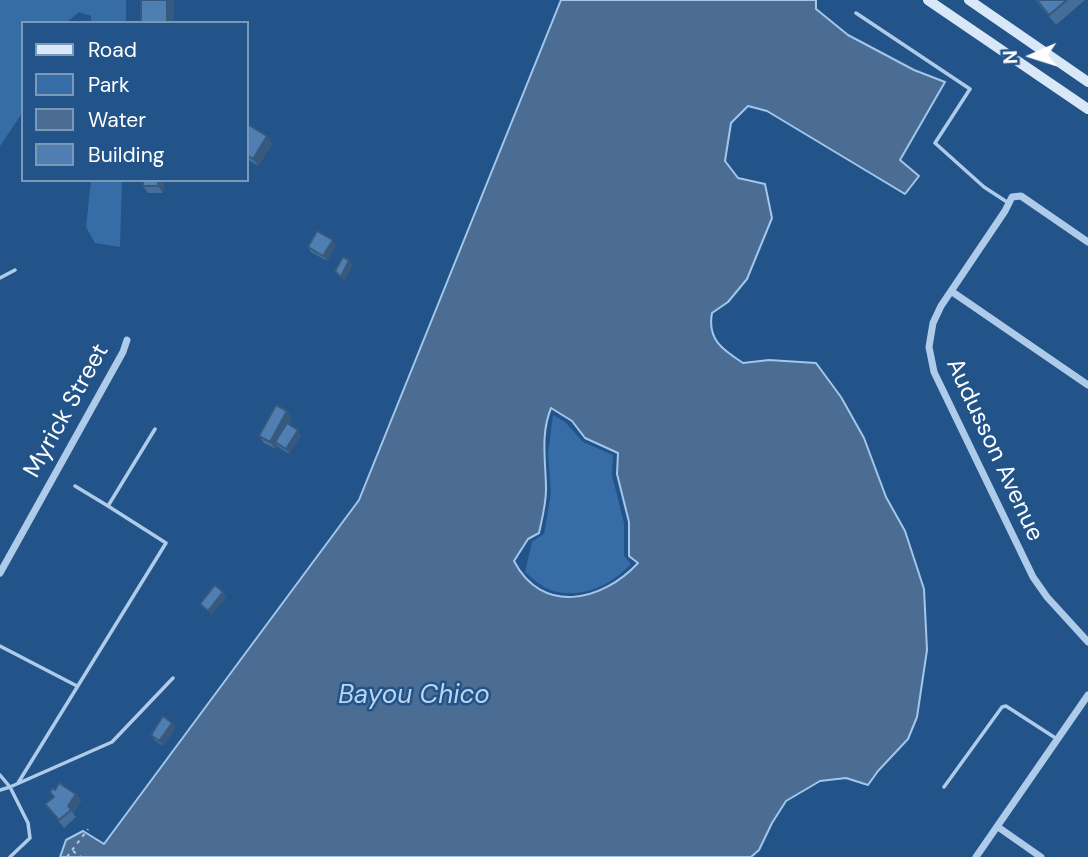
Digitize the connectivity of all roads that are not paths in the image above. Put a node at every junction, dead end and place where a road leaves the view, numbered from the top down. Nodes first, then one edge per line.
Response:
1 (928, 0) edge
2 (969, 0) edge
3 (856, 13) dead end
4 (1088, 82) edge
5 (1088, 109) edge
6 (1009, 203) junction
7 (1088, 242) edge
8 (15, 270) dead end
9 (0, 278) edge
10 (951, 291) junction
11 (127, 340) dead end
12 (1088, 385) edge
13 (155, 429) dead end
14 (75, 486) dead end
15 (108, 506) junction
16 (0, 573) edge
17 (1088, 642) edge
18 (0, 646) edge
19 (173, 678) dead end
20 (77, 686) junction
21 (1088, 695) edge
22 (1057, 738) junction
23 (0, 775) edge
24 (18, 783) junction
25 (10, 787) junction
26 (944, 787) dead end
27 (0, 790) edge
28 (998, 827) junction
29 (10, 857) edge
30 (976, 857) edge
31 (1041, 857) edge

1 - 5 main road
2 - 4 main road
3 - 6 lane
6 - 7 street, Audusson Avenue
6 - 10 street, Audusson Avenue
8 - 9 lane
10 - 12 street
10 - 17 street, Audusson Avenue
11 - 16 street, Myrick Street
13 - 15 lane
14 - 15 lane
15 - 20 lane
18 - 20 lane
19 - 24 lane
20 - 24 lane
21 - 22 street
22 - 26 lane
22 - 28 street
23 - 25 lane
24 - 25 lane
25 - 27 lane
25 - 29 lane
28 - 30 street
28 - 31 street

